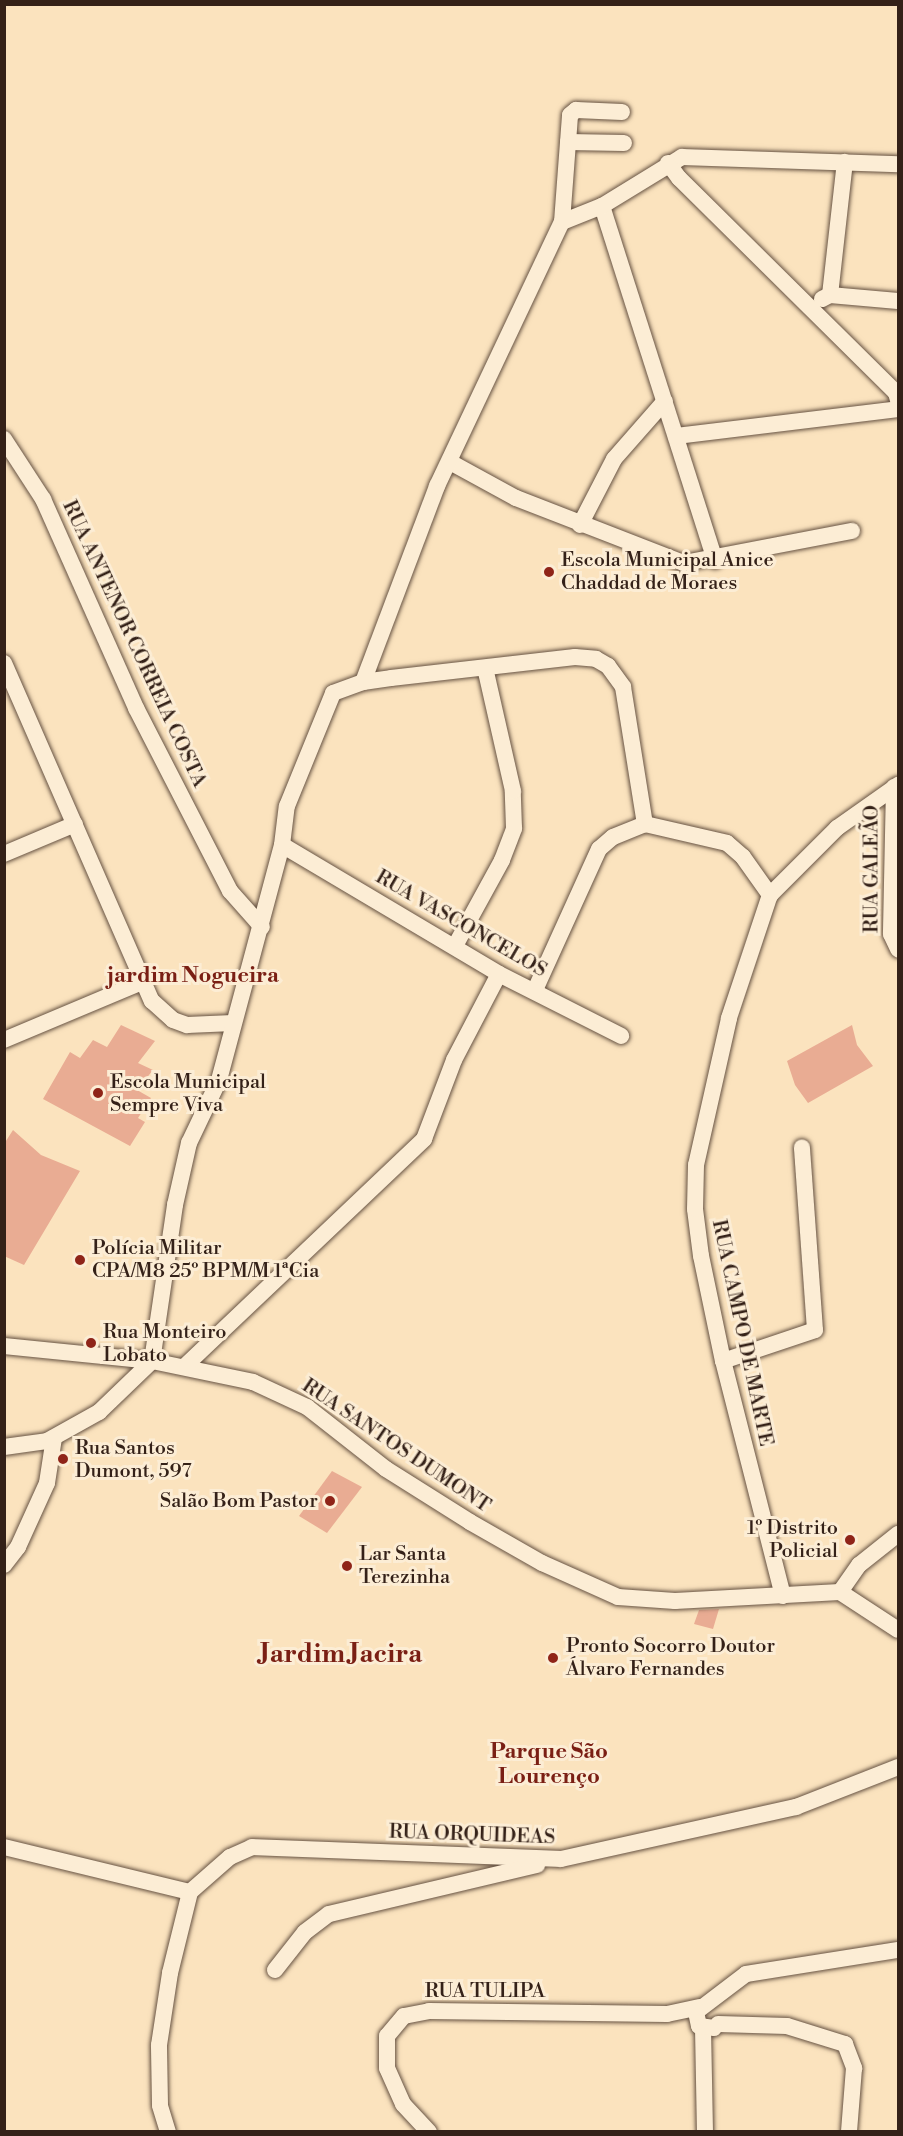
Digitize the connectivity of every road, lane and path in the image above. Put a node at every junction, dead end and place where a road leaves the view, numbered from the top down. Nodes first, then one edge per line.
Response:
1 (622, 111) dead end
2 (568, 142) junction
3 (624, 143) dead end
4 (845, 162) junction
5 (668, 163) junction
6 (898, 164) edge
7 (602, 206) junction
8 (562, 222) junction
9 (830, 295) junction
10 (898, 301) edge
11 (808, 306) junction
12 (898, 400) edge
13 (665, 401) junction
14 (898, 409) edge
15 (676, 436) junction
16 (4, 440) edge
17 (450, 462) junction
18 (580, 525) junction
19 (852, 531) dead end
20 (715, 560) junction
21 (4, 663) edge
22 (485, 668) junction
23 (363, 682) junction
24 (896, 786) edge
25 (75, 824) junction
26 (645, 824) junction
27 (282, 845) junction
28 (4, 854) edge
29 (770, 895) junction
30 (262, 927) junction
31 (455, 946) junction
32 (898, 949) edge
33 (499, 974) junction
34 (142, 982) junction
35 (536, 990) junction
36 (233, 1023) junction
37 (621, 1036) dead end
38 (4, 1040) edge
39 (802, 1148) dead end
40 (4, 1346) edge
41 (152, 1361) junction
42 (723, 1361) junction
43 (185, 1366) junction
44 (54, 1438) junction
45 (4, 1447) edge
46 (898, 1534) edge
47 (4, 1565) edge
48 (840, 1592) junction
49 (783, 1596) junction
50 (898, 1630) edge
51 (898, 1767) edge
52 (4, 1847) edge
53 (561, 1859) junction
54 (190, 1892) junction
55 (898, 1950) edge
56 (275, 1970) dead end
57 (709, 2017) junction
58 (168, 2132) edge
59 (429, 2132) edge
60 (705, 2132) edge
61 (849, 2132) edge

1 - 2 street
2 - 3 street
2 - 8 street
4 - 5 street
4 - 6 street
4 - 9 street
5 - 7 street
5 - 11 street
7 - 8 street
7 - 13 street
8 - 17 street
9 - 10 street
9 - 11 street
11 - 12 street
13 - 15 street
13 - 18 street
14 - 15 street
15 - 20 street
16 - 30 street, RUA ANTENOR CORREIA COSTA
17 - 18 street
17 - 23 street
18 - 20 street
19 - 20 street
21 - 25 street
22 - 23 street
22 - 26 street
22 - 31 street
23 - 27 street
24 - 29 street, RUA CAMPO DE MARTE
24 - 32 street, RUA GALEÃO
25 - 28 street
25 - 34 street
26 - 29 street
26 - 35 street
27 - 30 street
27 - 31 street, RUA VASCONCELOS
29 - 42 street, RUA CAMPO DE MARTE
30 - 36 street
31 - 33 street, RUA VASCONCELOS
33 - 35 street, RUA VASCONCELOS
33 - 43 street
34 - 36 street
34 - 38 street
35 - 37 street, RUA VASCONCELOS
36 - 41 street
39 - 42 street
40 - 41 street
41 - 43 street, RUA SANTOS DUMONT
41 - 44 street
42 - 49 street, RUA CAMPO DE MARTE
43 - 49 street, RUA SANTOS DUMONT
44 - 45 street
44 - 47 street
46 - 48 street
48 - 49 street, RUA SANTOS DUMONT
48 - 50 street
51 - 53 street, RUA ORQUIDEAS
52 - 54 street
53 - 54 street, RUA ORQUIDEAS
53 - 56 street
54 - 58 street
55 - 57 street
57 - 59 street, RUA TULIPA
57 - 60 street
57 - 61 street, RUA TULIPA

